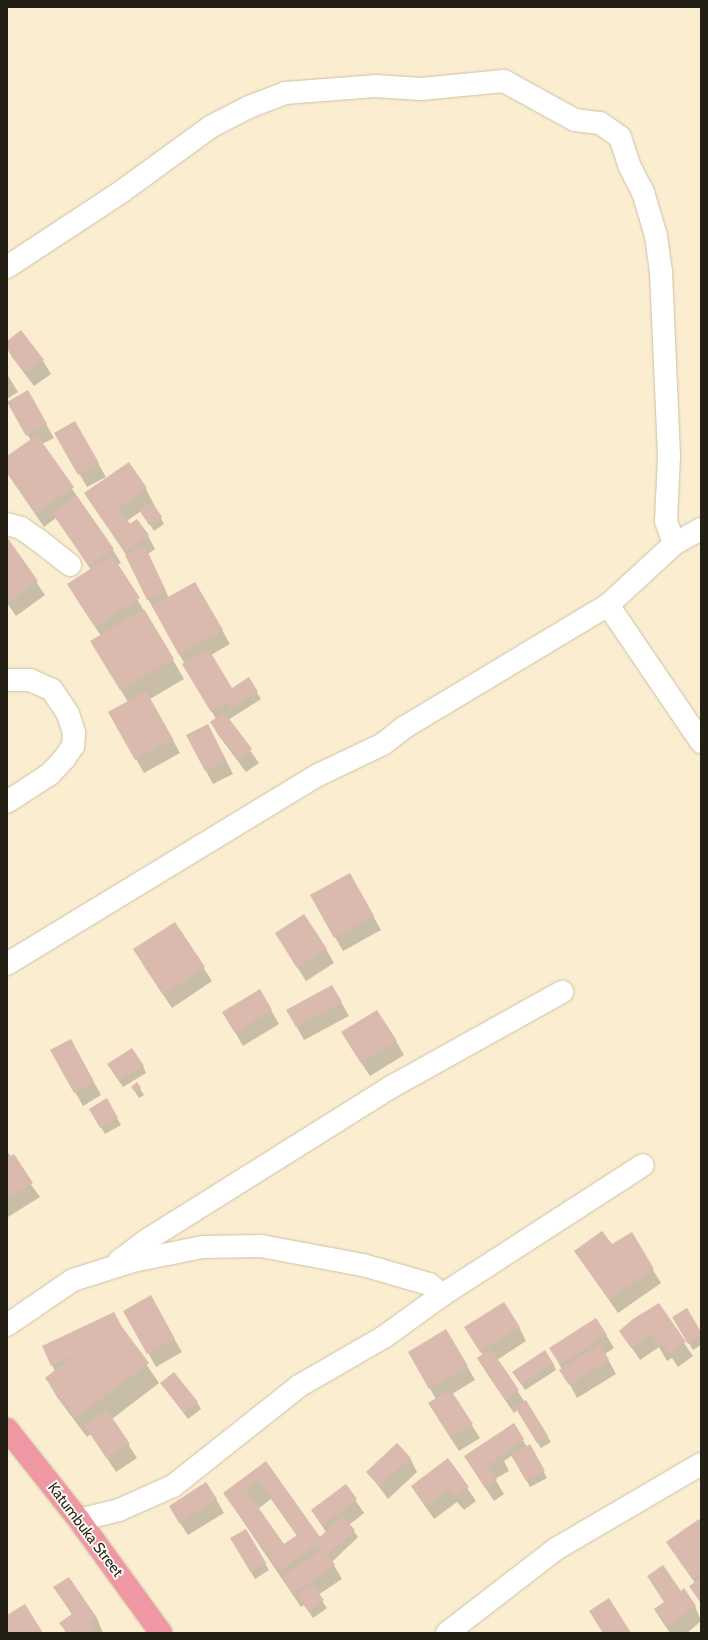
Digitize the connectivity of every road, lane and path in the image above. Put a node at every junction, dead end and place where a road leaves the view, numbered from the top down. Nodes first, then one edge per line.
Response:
1 (7, 267) edge
2 (7, 524) edge
3 (701, 529) edge
4 (674, 544) junction
5 (70, 565) dead end
6 (608, 605) junction
7 (7, 680) edge
8 (701, 742) edge
9 (7, 802) edge
10 (7, 964) edge
11 (562, 992) dead end
12 (643, 1165) dead end
13 (112, 1266) junction
14 (442, 1295) junction
15 (7, 1325) edge
16 (7, 1429) edge
17 (701, 1464) edge
18 (78, 1520) junction
19 (456, 1631) edge
20 (161, 1633) edge

1 - 4 street
2 - 5 street
3 - 4 street
4 - 6 street
6 - 8 street
6 - 10 street
7 - 9 street
11 - 13 street
12 - 14 street
13 - 14 street
13 - 15 street
14 - 18 street
16 - 18 main road, Katumbuka Street
17 - 19 street
18 - 20 main road, Katumbuka Street

